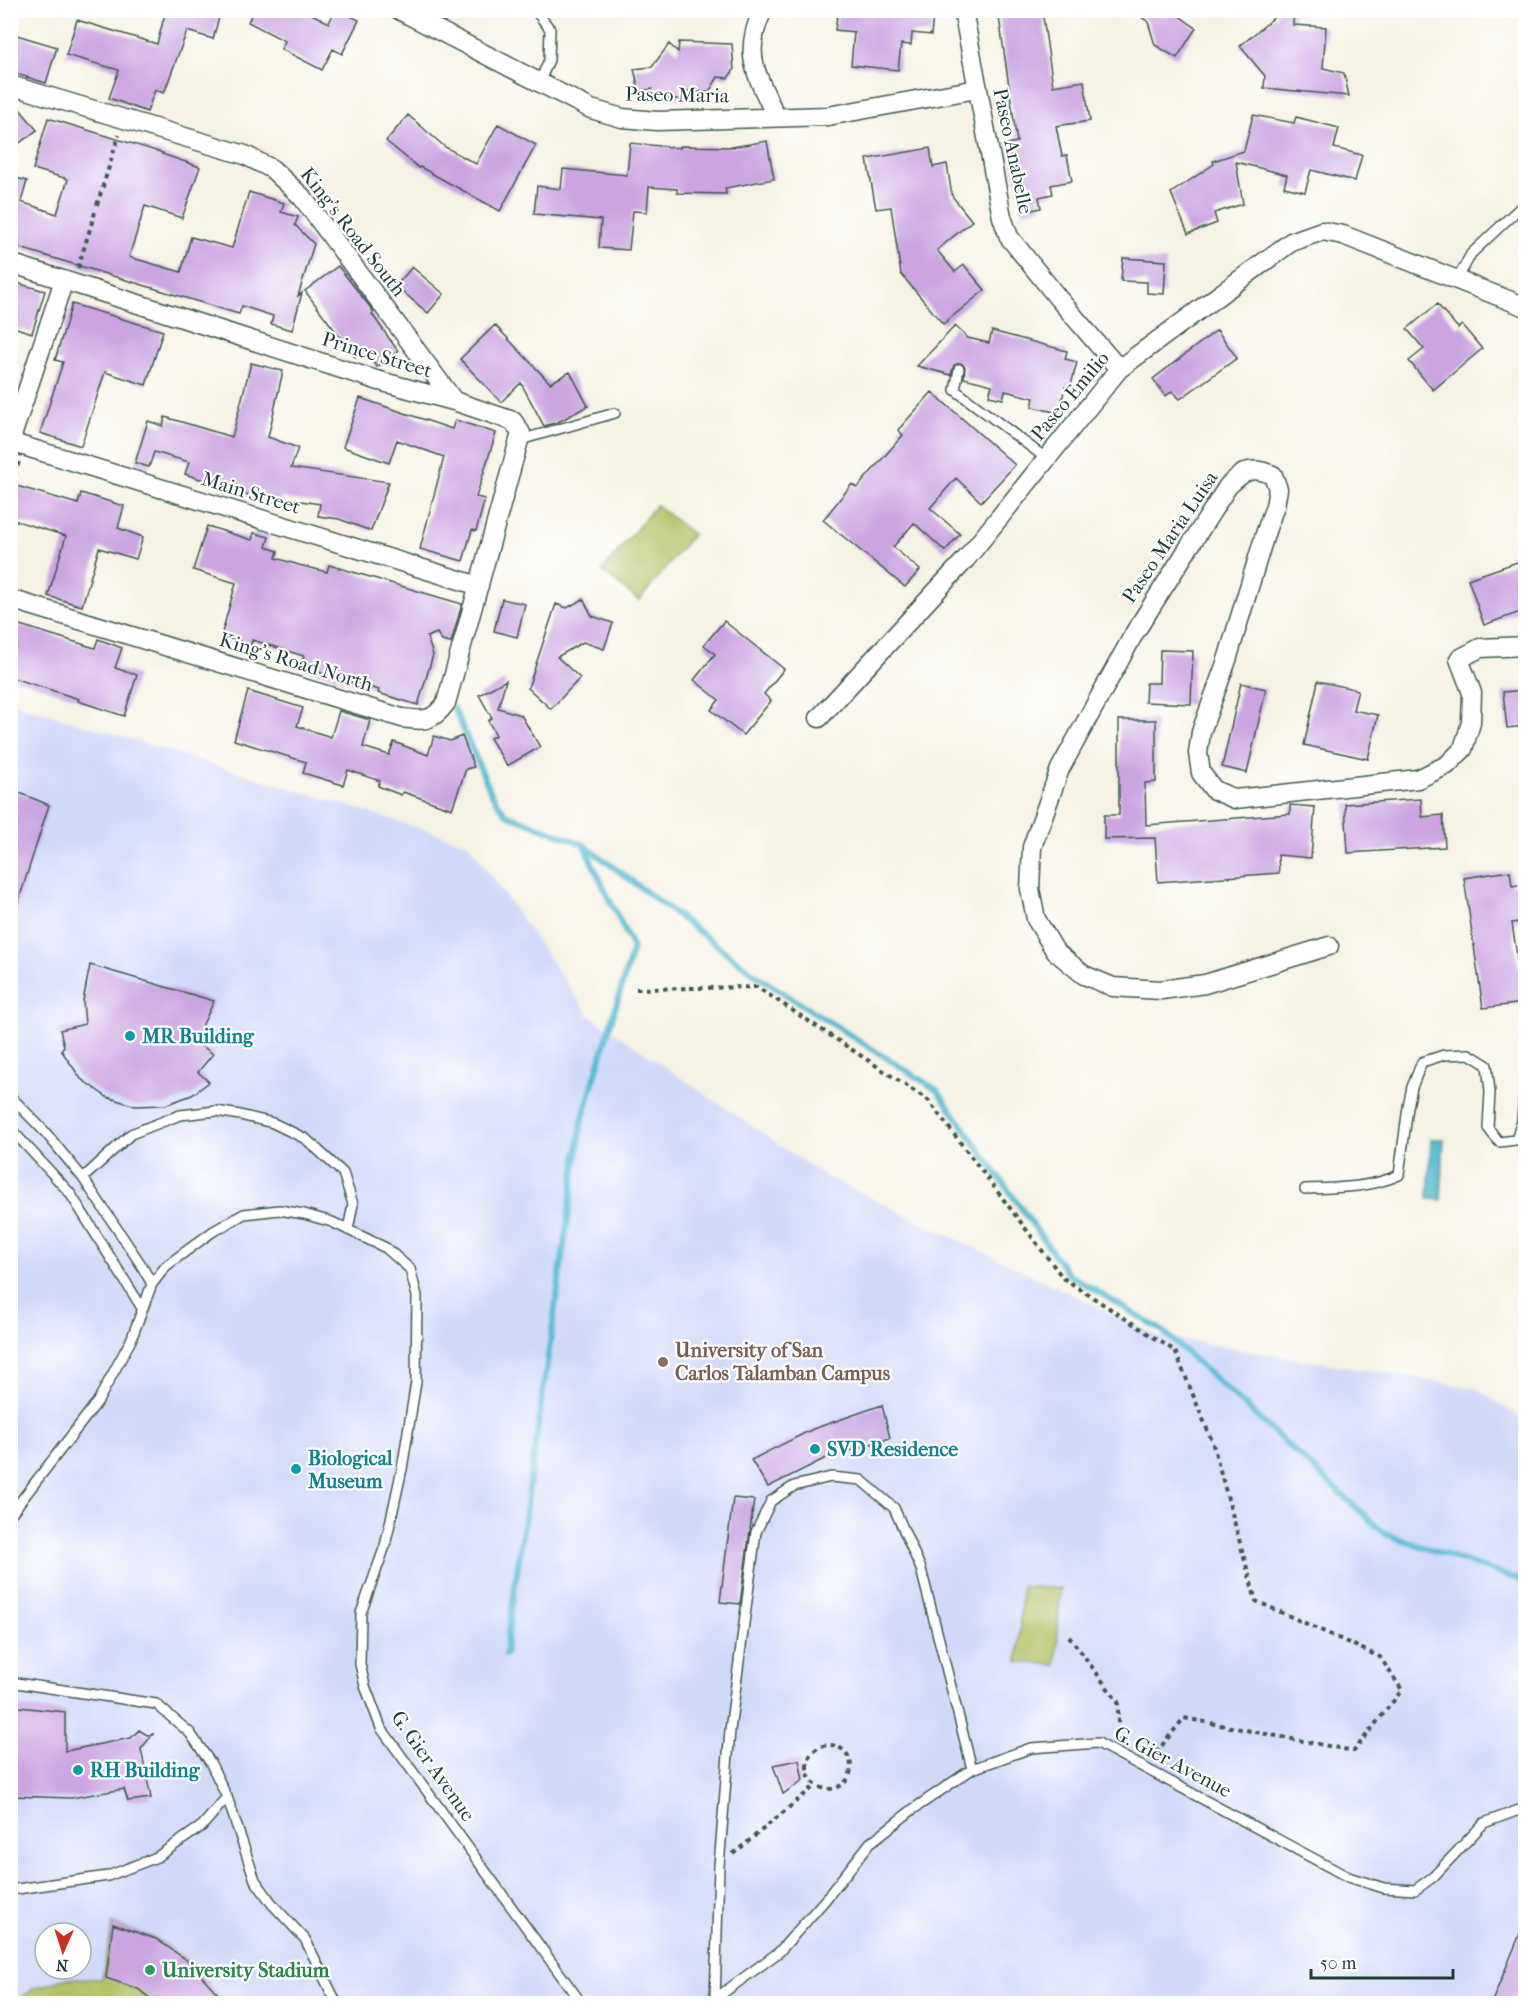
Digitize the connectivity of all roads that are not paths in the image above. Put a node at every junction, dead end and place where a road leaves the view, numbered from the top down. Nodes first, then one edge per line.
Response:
1 (399, 10) edge
2 (438, 10) edge
3 (535, 10) edge
4 (763, 10) edge
5 (963, 10) edge
6 (423, 22) junction
7 (539, 83) junction
8 (10, 85) edge
9 (977, 89) junction
10 (776, 117) junction
11 (1526, 202) edge
12 (10, 263) edge
13 (1457, 280) junction
14 (69, 282) junction
15 (1526, 307) edge
16 (959, 369) dead end
17 (1119, 369) junction
18 (453, 401) junction
19 (615, 413) dead end
20 (520, 440) junction
21 (15, 443) edge
22 (1047, 459) junction
23 (479, 586) junction
24 (10, 599) edge
25 (1526, 646) edge
26 (819, 718) dead end
27 (1329, 946) dead end
28 (1526, 1068) edge
29 (10, 1096) edge
30 (10, 1128) edge
31 (83, 1178) junction
32 (1305, 1189) dead end
33 (348, 1230) junction
34 (152, 1284) junction
35 (142, 1308) junction
36 (10, 1515) edge
37 (10, 1682) edge
38 (972, 1769) junction
39 (226, 1797) junction
40 (1526, 1810) edge
41 (10, 1890) edge
42 (711, 2001) edge
43 (337, 2004) edge
44 (582, 2004) edge

1 - 6 street, Paseo Maria
2 - 6 lane
3 - 7 lane
4 - 10 street
5 - 9 street, Paseo Anabelle
6 - 7 street, Paseo Maria
7 - 10 street, Paseo Maria
8 - 18 street, King's Road South
9 - 10 street, Paseo Maria
9 - 17 street, Paseo Anabelle
11 - 13 lane
12 - 14 street, Prince Street
13 - 15 street, Paseo Emilio
13 - 17 street, Paseo Emilio
14 - 18 street, Prince Street
14 - 21 street
16 - 22 lane
17 - 22 street, Paseo Emilio
18 - 20 street, Prince Street
19 - 20 lane
20 - 23 street
21 - 23 street, Main Street
22 - 26 street, Paseo Emilio
23 - 24 street, King's Road North
25 - 27 street, Paseo Maria Luisa
28 - 32 lane
29 - 31 lane
30 - 35 lane
31 - 33 lane
31 - 34 lane
33 - 34 lane, G. Gier Avenue
33 - 44 lane, G. Gier Avenue
34 - 35 lane, G. Gier Avenue
35 - 36 lane, G. Gier Avenue
37 - 39 lane
38 - 40 lane, G. Gier Avenue
38 - 42 lane, G. Gier Avenue
38 - 42 lane
39 - 41 lane
39 - 43 lane

